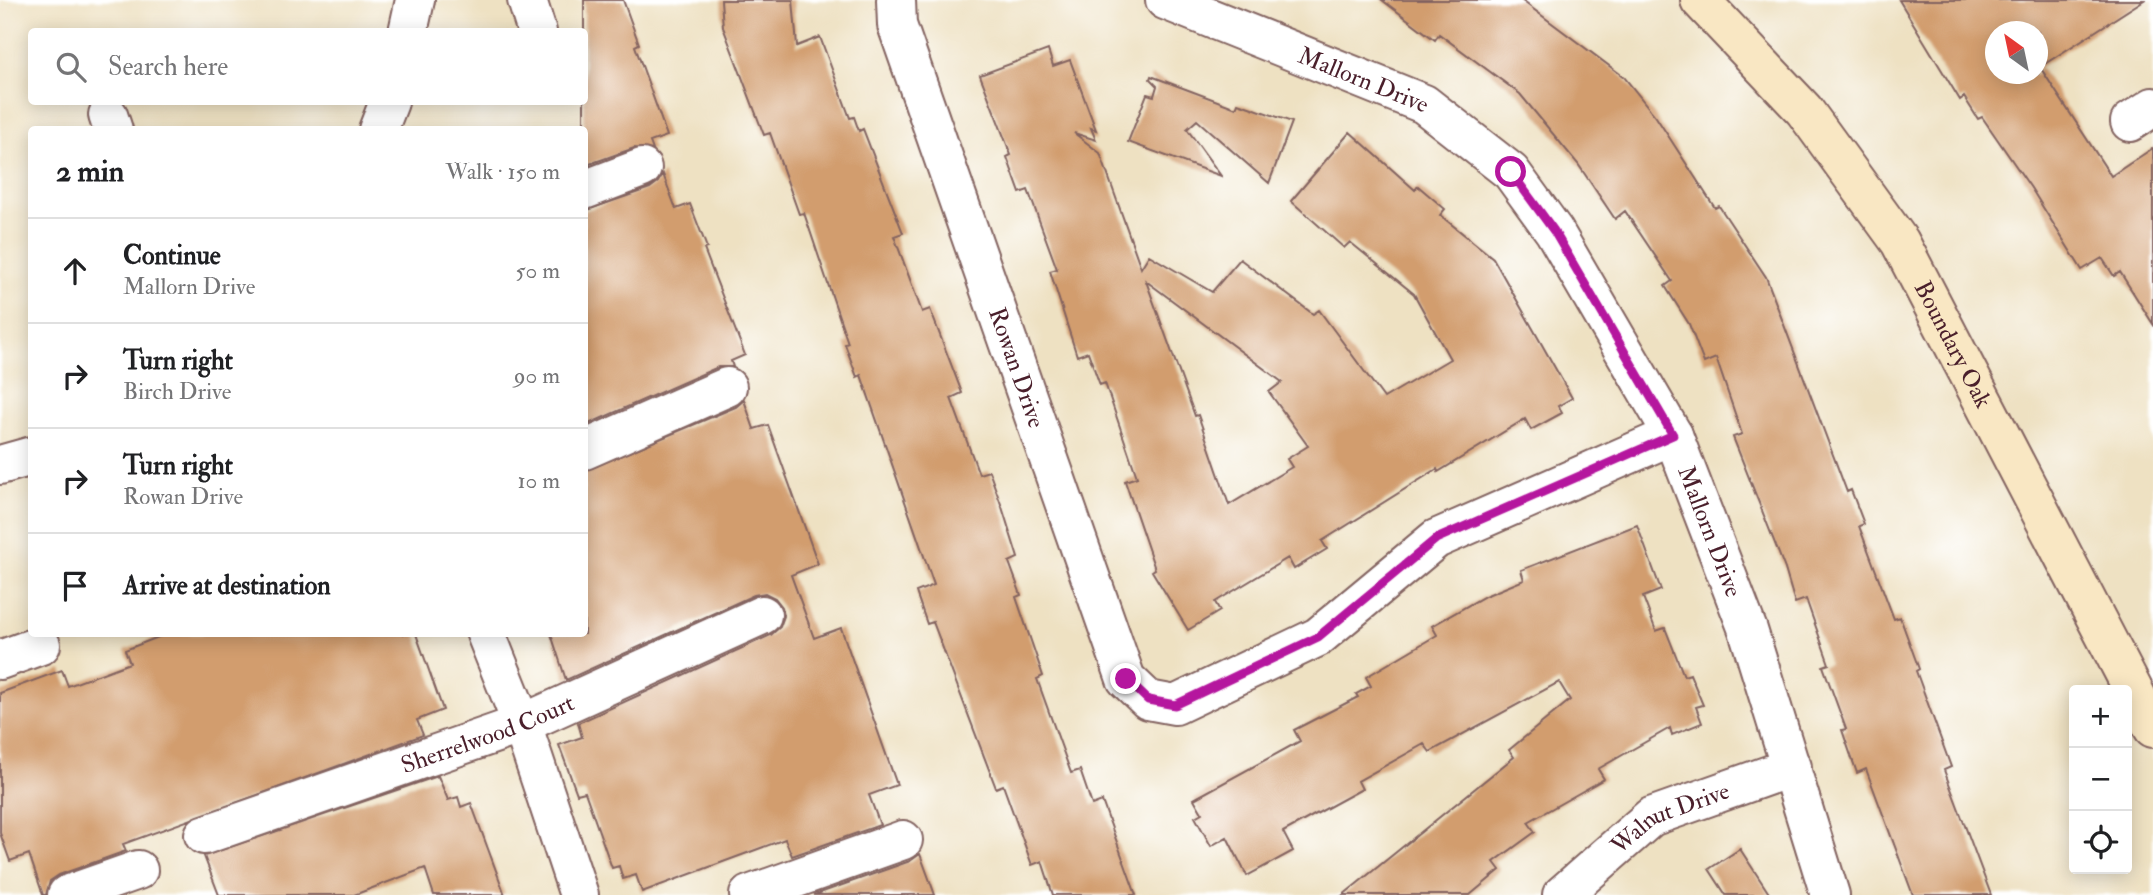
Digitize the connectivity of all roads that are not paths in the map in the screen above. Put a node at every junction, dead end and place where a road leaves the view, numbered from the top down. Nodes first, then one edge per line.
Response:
1 (415, 0) edge
2 (527, 0) edge
3 (896, 0) edge
4 (1165, 0) edge
5 (1700, 0) edge
6 (409, 28) edge
7 (536, 28) edge
8 (388, 105) edge
9 (380, 126) edge
10 (642, 168) dead end
11 (588, 188) edge
12 (727, 387) dead end
13 (1673, 435) junction
14 (588, 448) edge
15 (28, 457) edge
16 (0, 465) edge
17 (762, 615) dead end
18 (487, 637) edge
19 (41, 645) dead end
20 (0, 660) edge
21 (522, 724) junction
22 (2153, 728) edge
23 (1792, 767) junction
24 (204, 835) dead end
25 (903, 840) dead end
26 (138, 870) dead end
27 (67, 895) edge
28 (579, 895) edge
29 (749, 895) edge
30 (1562, 895) edge
31 (1830, 895) edge

1 - 6 street
2 - 7 street
3 - 13 street, Rowan Drive
4 - 13 street, Mallorn Drive
5 - 22 street, Boundary Oak
8 - 9 street
10 - 11 street
12 - 14 street
13 - 23 street, Mallorn Drive
15 - 16 street
17 - 21 street, Sherrelwood Court
18 - 21 street
19 - 20 street
21 - 24 street, Sherrelwood Court
21 - 28 street
23 - 30 street, Walnut Drive
23 - 31 street, Mallorn Drive
25 - 29 street
26 - 27 street

